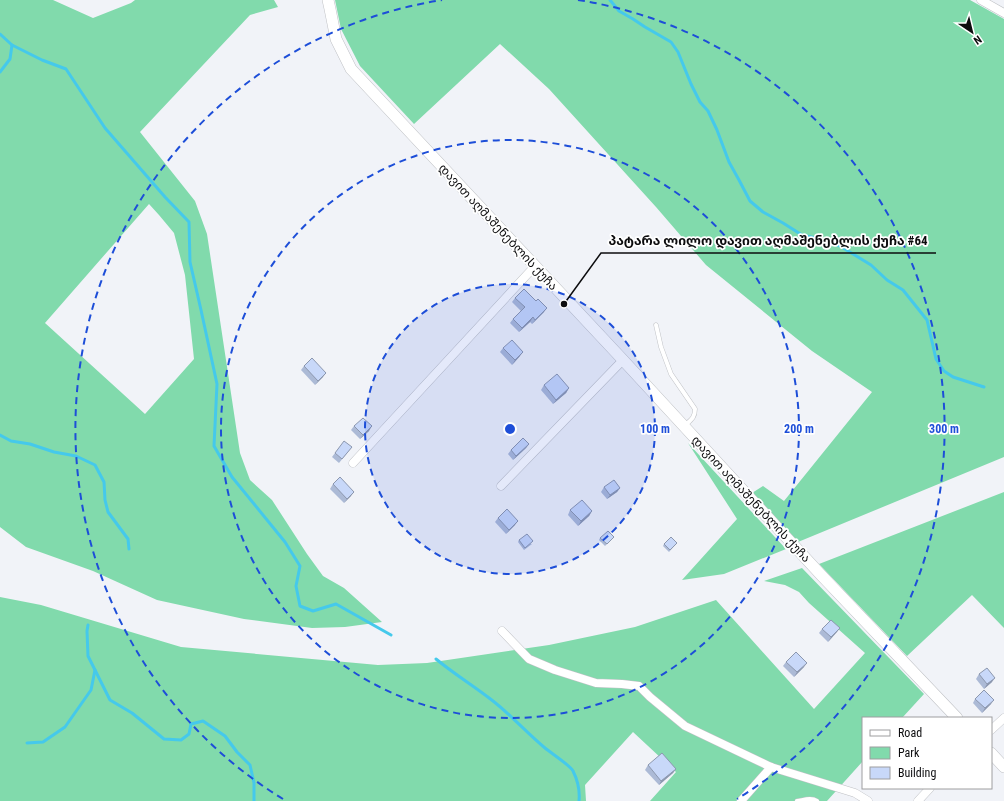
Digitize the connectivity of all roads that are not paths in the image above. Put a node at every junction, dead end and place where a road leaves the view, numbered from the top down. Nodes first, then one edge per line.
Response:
1 (328, 0) edge
2 (981, 0) edge
3 (1004, 12) edge
4 (535, 266) junction
5 (656, 325) dead end
6 (623, 360) junction
7 (684, 426) junction
8 (352, 463) dead end
9 (501, 486) dead end
10 (502, 631) dead end
11 (956, 717) edge
12 (1004, 718) edge
13 (992, 729) edge
14 (992, 754) edge
15 (771, 767) junction
16 (1004, 767) edge
17 (929, 789) edge
18 (741, 801) edge
19 (797, 801) edge
20 (817, 801) edge
21 (868, 801) edge
22 (918, 801) edge

1 - 4 street, დავით აღმაშენებლის ქუჩა
2 - 3 street
4 - 6 street, დავით აღმაშენებლის ქუჩა
4 - 8 street
5 - 7 lane
6 - 7 street, დავით აღმაშენებლის ქუჩა
6 - 9 street
7 - 11 street, დავით აღმაშენებლის ქუჩა
10 - 15 street
12 - 13 street
14 - 16 street
15 - 18 street
15 - 21 street
17 - 22 street
19 - 20 lane

